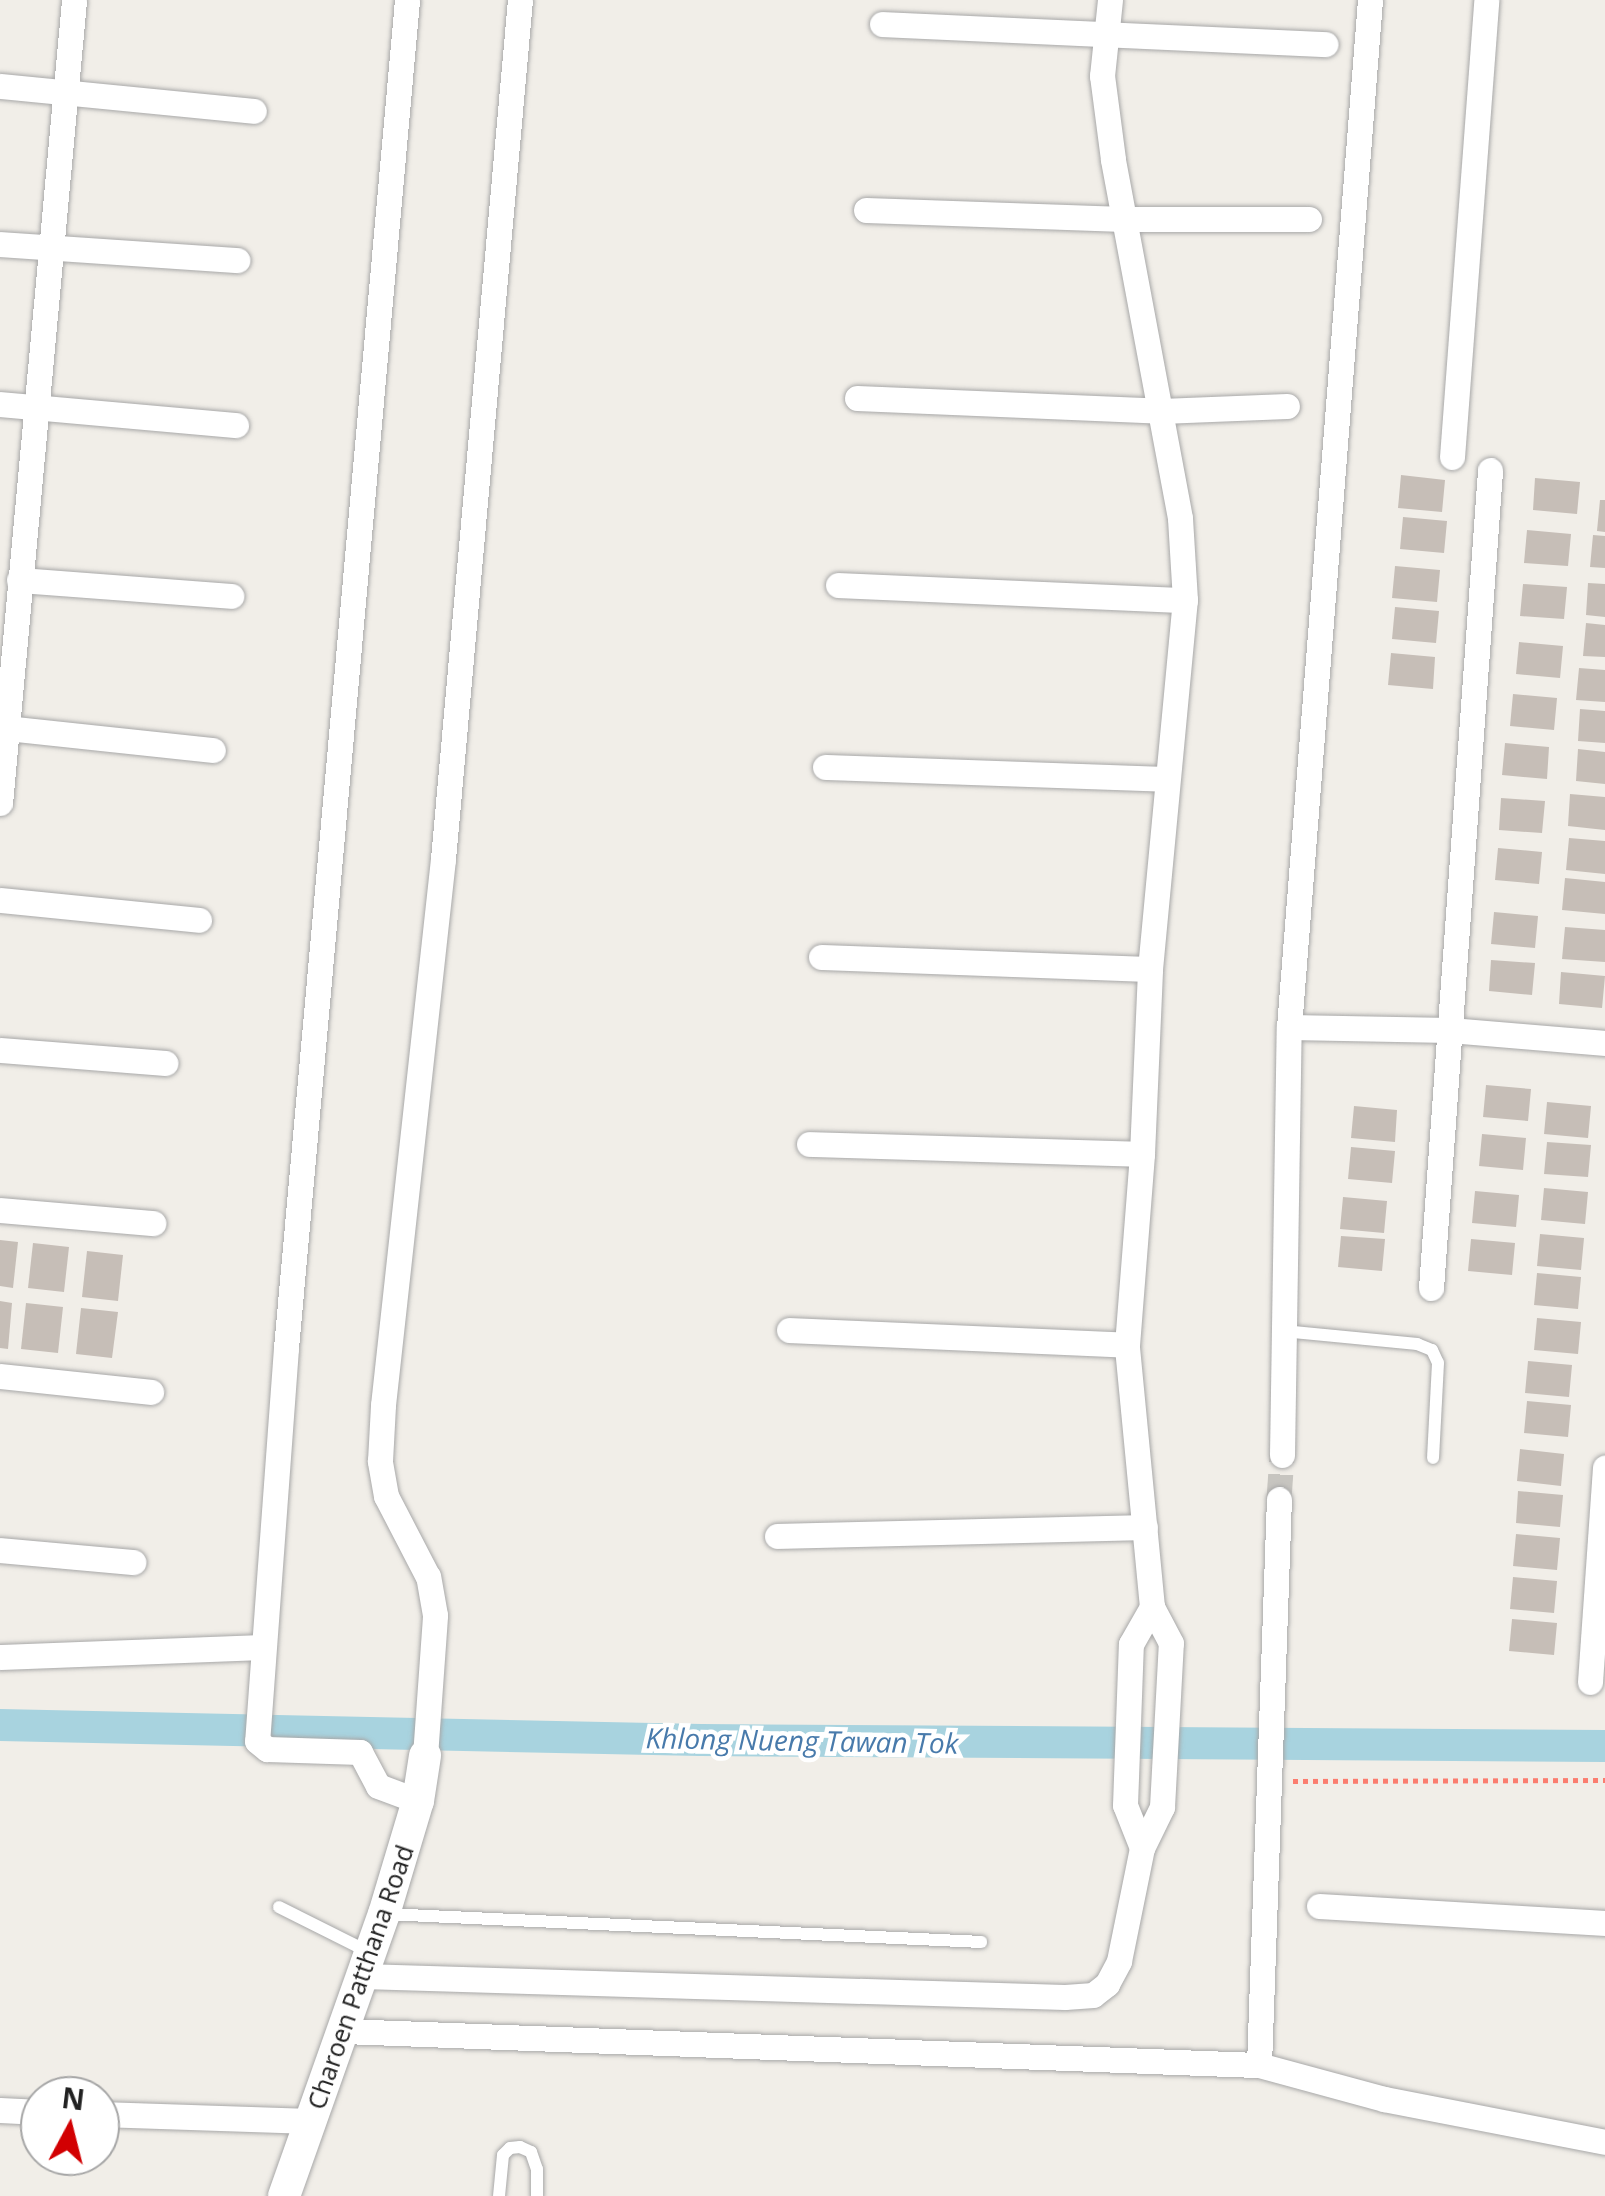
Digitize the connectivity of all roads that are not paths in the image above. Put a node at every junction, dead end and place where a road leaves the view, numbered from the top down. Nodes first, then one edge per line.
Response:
1 (74, 0) edge
2 (407, 0) edge
3 (520, 0) edge
4 (1110, 0) edge
5 (1370, 0) edge
6 (1486, 0) edge
7 (882, 24) dead end
8 (1106, 35) junction
9 (1326, 44) dead end
10 (0, 86) edge
11 (68, 92) junction
12 (254, 111) dead end
13 (866, 210) dead end
14 (1310, 219) dead end
15 (1124, 220) junction
16 (0, 244) edge
17 (52, 249) junction
18 (238, 260) dead end
19 (857, 398) dead end
20 (0, 404) edge
21 (35, 406) junction
22 (1286, 406) dead end
23 (1162, 411) junction
24 (236, 424) dead end
25 (1452, 457) dead end
26 (1490, 470) dead end
27 (20, 580) junction
28 (838, 585) dead end
29 (231, 596) dead end
30 (1185, 600) junction
31 (6, 728) junction
32 (213, 750) dead end
33 (825, 767) dead end
34 (1167, 779) junction
35 (0, 804) edge
36 (0, 900) edge
37 (199, 920) dead end
38 (820, 958) dead end
39 (1150, 969) junction
40 (1289, 1026) junction
41 (1450, 1030) junction
42 (1605, 1043) edge
43 (0, 1050) edge
44 (166, 1063) dead end
45 (810, 1144) dead end
46 (1142, 1154) junction
47 (0, 1210) edge
48 (153, 1223) dead end
49 (1432, 1288) dead end
50 (789, 1330) dead end
51 (1284, 1331) junction
52 (1127, 1345) junction
53 (0, 1376) edge
54 (151, 1392) dead end
55 (1282, 1454) tunnel mouth
56 (1433, 1458) dead end
57 (1605, 1468) edge
58 (1279, 1498) tunnel mouth
59 (1146, 1527) junction
60 (777, 1536) dead end
61 (0, 1550) edge
62 (133, 1562) dead end
63 (1152, 1607) junction
64 (0, 1657) edge
65 (263, 1657) junction
66 (1590, 1682) dead end
67 (425, 1756) joint
68 (418, 1800) junction
69 (1142, 1848) junction
70 (1319, 1906) dead end
71 (279, 1907) dead end
72 (384, 1914) junction
73 (1605, 1923) edge
74 (981, 1942) dead end
75 (366, 1964) junction
76 (343, 2031) junction
77 (1258, 2065) junction
78 (120, 2115) edge
79 (311, 2121) junction
80 (1605, 2142) edge
81 (284, 2196) edge
82 (499, 2196) edge
83 (537, 2196) edge

1 - 11 street
2 - 65 street
3 - 67 street
4 - 8 street
5 - 40 street
6 - 25 street
7 - 8 street
8 - 9 street
8 - 15 street
10 - 11 street
11 - 12 street
11 - 17 street
13 - 15 street
14 - 15 street
15 - 23 street
16 - 17 street
17 - 18 street
17 - 21 street
19 - 23 street
20 - 21 street
21 - 24 street
21 - 27 street
22 - 23 street
23 - 30 street
26 - 41 street
27 - 29 street
27 - 31 street
28 - 30 street
30 - 34 street
31 - 32 street
31 - 35 street
33 - 34 street
34 - 39 street
36 - 37 street
38 - 39 street
39 - 46 street
40 - 41 street
40 - 51 street
41 - 42 street
41 - 49 street
43 - 44 street
45 - 46 street
46 - 52 street
47 - 48 street
50 - 52 street
51 - 55 street
51 - 56 lane
52 - 59 street
53 - 54 street
57 - 66 street
58 - 77 street
59 - 60 street
59 - 63 street
61 - 62 street
63 - 69 street
63 - 69 street
64 - 65 street
65 - 68 street
67 - 68 street, Charoen Patthana Road
68 - 72 street, Charoen Patthana Road
69 - 75 street
70 - 73 street
71 - 75 lane
72 - 74 lane
72 - 75 street, Charoen Patthana Road
75 - 76 street, Charoen Patthana Road
76 - 77 street
76 - 79 street, Charoen Patthana Road
77 - 80 street
78 - 79 street
79 - 81 street, Charoen Patthana Road
82 - 83 lane

